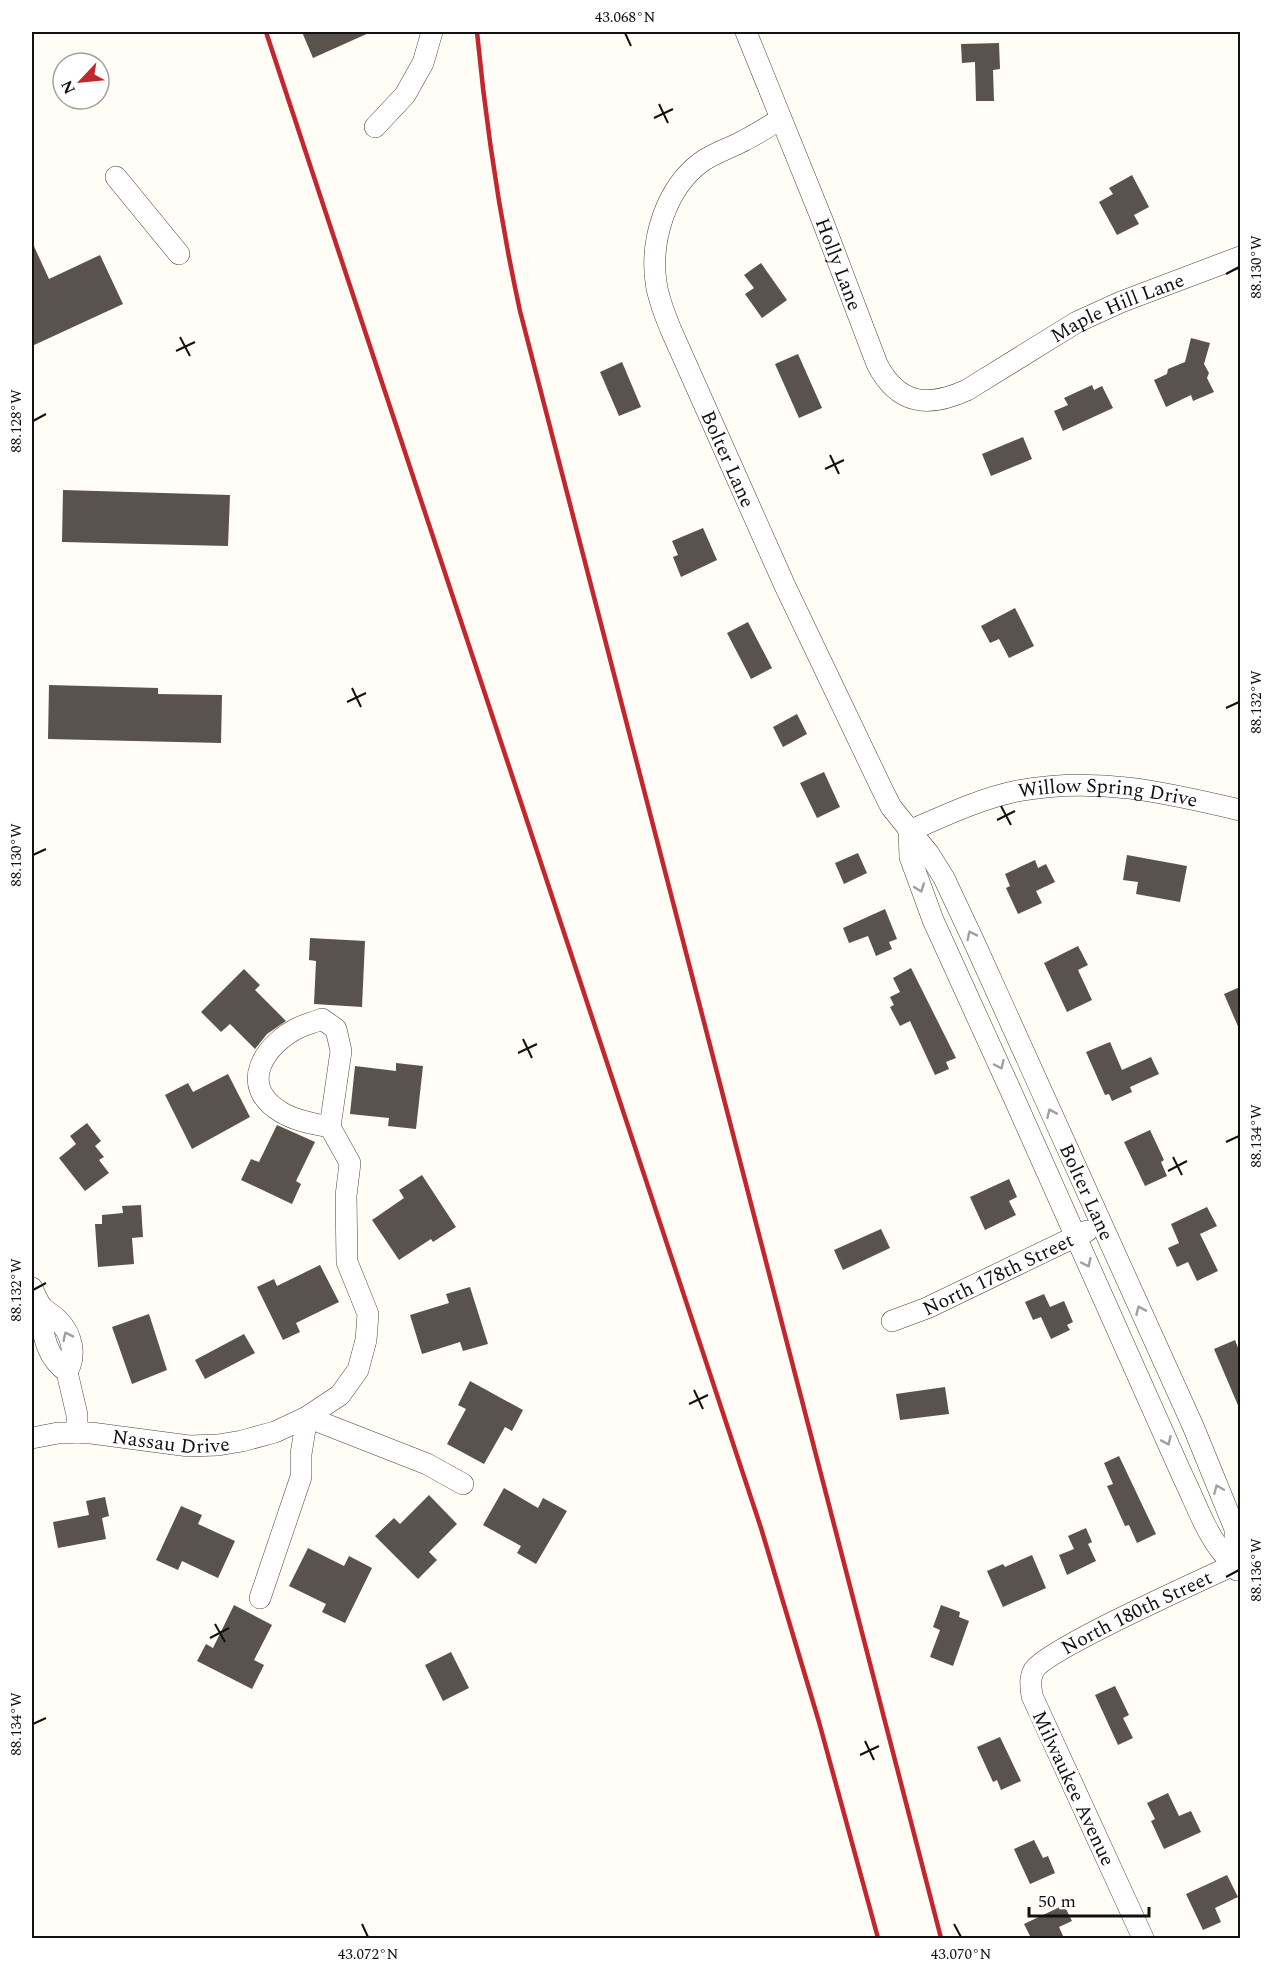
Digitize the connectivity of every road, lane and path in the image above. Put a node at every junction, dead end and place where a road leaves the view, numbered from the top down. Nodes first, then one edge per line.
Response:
1 (432, 32) edge
2 (746, 32) edge
3 (781, 119) junction
4 (375, 127) dead end
5 (116, 177) dead end
6 (178, 254) dead end
7 (1240, 257) edge
8 (999, 370) joint
9 (1240, 810) edge
10 (909, 831) junction
11 (330, 1127) junction
12 (1101, 1224) junction
13 (1075, 1237) junction
14 (32, 1288) edge
15 (892, 1321) dead end
16 (307, 1418) junction
17 (77, 1433) junction
18 (32, 1438) edge
19 (463, 1484) dead end
20 (1238, 1568) edge
21 (260, 1598) dead end
22 (1035, 1669) joint
23 (1143, 1938) edge

1 - 4 street
2 - 3 street, Holly Lane
3 - 8 street, Holly Lane
3 - 10 street, Bolter Lane
5 - 6 street
7 - 8 street, Maple Hill Lane
9 - 10 street, Willow Spring Drive
12 -> 10 street, Bolter Lane
10 -> 13 street, Bolter Lane
11 - 11 street
11 - 16 street, Nassau Drive
12 - 13 street, North 178th Street
20 -> 12 street, Bolter Lane
13 - 15 street, North 178th Street
13 -> 20 street, Bolter Lane
14 - 17 street
16 - 17 street, Nassau Drive
16 - 19 street
16 - 21 street
17 - 18 street, Nassau Drive
20 - 22 street, North 180th Street
22 - 23 street, Milwaukee Avenue

